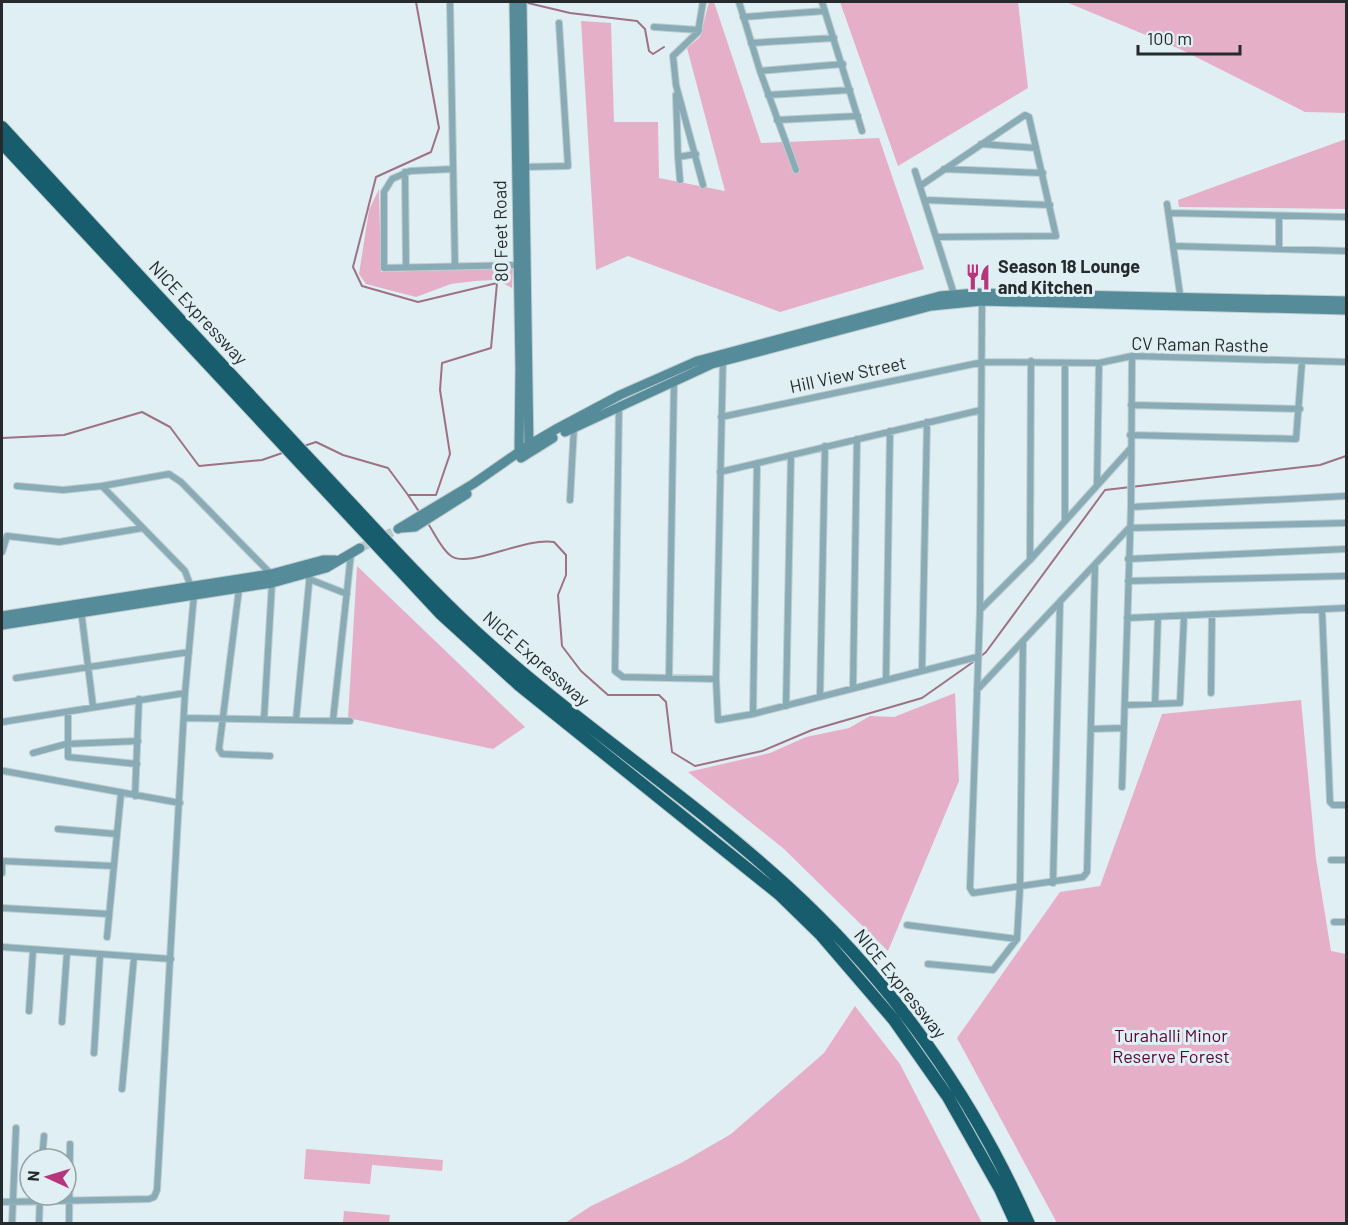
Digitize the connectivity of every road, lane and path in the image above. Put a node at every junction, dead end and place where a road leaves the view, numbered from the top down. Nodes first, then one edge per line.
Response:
1 (450, 2) edge
2 (514, 2) edge
3 (522, 2) edge
4 (703, 2) edge
5 (740, 2) edge
6 (822, 2) edge
7 (825, 11) junction
8 (743, 17) junction
9 (559, 23) dead end
10 (654, 27) dead end
11 (699, 30) junction
12 (834, 38) junction
13 (751, 43) junction
14 (843, 64) junction
15 (760, 71) junction
16 (676, 85) junction
17 (850, 90) junction
18 (768, 95) junction
19 (858, 116) junction
20 (777, 120) junction
21 (2, 127) edge
22 (862, 132) dead end
23 (2, 143) edge
24 (981, 144) junction
25 (1036, 148) junction
26 (696, 154) junction
27 (678, 157) junction
28 (525, 167) junction
29 (453, 169) junction
30 (944, 169) junction
31 (796, 170) dead end
32 (915, 171) dead end
33 (405, 172) junction
34 (1043, 173) junction
35 (680, 180) dead end
36 (703, 185) dead end
37 (920, 186) junction
38 (925, 200) junction
39 (1167, 204) dead end
40 (1050, 205) junction
41 (1169, 213) junction
42 (1279, 216) junction
43 (1347, 217) edge
44 (936, 237) junction
45 (1173, 246) junction
46 (1279, 249) junction
47 (1347, 251) edge
48 (519, 265) junction
49 (406, 266) junction
50 (455, 266) junction
51 (954, 294) junction
52 (982, 297) junction
53 (1347, 301) edge
54 (1181, 302) junction
55 (1347, 310) edge
56 (1132, 356) junction
57 (723, 357) junction
58 (1031, 361) junction
59 (982, 362) junction
60 (1302, 362) junction
61 (1347, 362) edge
62 (1065, 363) junction
63 (1100, 363) junction
64 (674, 381) junction
65 (1131, 405) junction
66 (619, 406) junction
67 (1300, 409) junction
68 (981, 410) junction
69 (721, 417) junction
70 (927, 422) junction
71 (574, 427) junction
72 (890, 431) junction
73 (1130, 435) junction
74 (857, 439) junction
75 (284, 440) junction
76 (825, 446) junction
77 (1130, 449) junction
78 (524, 452) junction
79 (791, 455) junction
80 (757, 463) junction
81 (720, 472) junction
82 (1097, 484) junction
83 (17, 486) dead end
84 (102, 486) junction
85 (1347, 496) edge
86 (570, 500) dead end
87 (1131, 507) junction
88 (1065, 520) junction
89 (413, 523) dead end
90 (1347, 523) edge
91 (143, 528) junction
92 (1129, 528) junction
93 (360, 549) tunnel mouth
94 (1347, 549) edge
95 (2, 552) edge
96 (351, 554) junction
97 (1128, 559) junction
98 (335, 560) junction
99 (1030, 560) junction
100 (1095, 566) junction
101 (310, 576) junction
102 (1347, 576) edge
103 (272, 578) junction
104 (1128, 581) junction
105 (238, 589) junction
106 (193, 591) junction
107 (347, 594) junction
108 (1060, 603) junction
109 (81, 608) junction
110 (1347, 608) edge
111 (1322, 609) junction
112 (980, 610) junction
113 (1212, 614) junction
114 (1184, 615) junction
115 (2, 616) edge
116 (1158, 617) junction
117 (1127, 618) junction
118 (2, 625) edge
119 (1023, 642) junction
120 (189, 652) junction
121 (977, 657) junction
122 (87, 669) junction
123 (922, 670) junction
124 (16, 678) dead end
125 (669, 678) junction
126 (716, 679) junction
127 (886, 680) junction
128 (854, 688) junction
129 (976, 690) junction
130 (185, 693) junction
131 (1211, 693) dead end
132 (820, 697) junction
133 (139, 699) junction
134 (1155, 704) junction
135 (1125, 705) junction
136 (93, 706) junction
137 (786, 706) junction
138 (68, 712) junction
139 (753, 714) junction
140 (185, 718) junction
141 (221, 718) junction
142 (264, 719) junction
143 (296, 720) junction
144 (333, 720) junction
145 (350, 721) dead end
146 (2, 722) edge
147 (1123, 728) junction
148 (1091, 729) junction
149 (138, 741) junction
150 (66, 744) junction
151 (33, 753) dead end
152 (270, 756) dead end
153 (137, 764) junction
154 (4, 771) dead end
155 (1122, 786) dead end
156 (121, 793) junction
157 (135, 796) junction
158 (180, 803) junction
159 (1347, 805) edge
160 (58, 829) dead end
161 (117, 834) junction
162 (1331, 860) dead end
163 (1347, 860) edge
164 (2, 861) edge
165 (114, 866) junction
166 (2, 873) edge
167 (1053, 883) junction
168 (1020, 887) junction
169 (2, 908) edge
170 (109, 914) junction
171 (1334, 922) dead end
172 (1347, 922) edge
173 (907, 926) dead end
174 (107, 937) dead end
175 (1017, 939) junction
176 (2, 947) edge
177 (33, 950) junction
178 (67, 952) junction
179 (100, 955) junction
180 (134, 957) junction
181 (171, 960) junction
182 (928, 964) dead end
183 (29, 1011) dead end
184 (62, 1022) dead end
185 (94, 1053) dead end
186 (122, 1089) dead end
187 (16, 1128) dead end
188 (44, 1136) dead end
189 (70, 1144) dead end
190 (43, 1147) edge
191 (70, 1147) edge
192 (78, 1200) edge
193 (18, 1201) edge
194 (2, 1202) edge
195 (13, 1202) junction
196 (40, 1207) edge
197 (69, 1207) edge
198 (12, 1224) edge
199 (39, 1224) edge
200 (69, 1224) edge
201 (1016, 1224) edge
202 (1029, 1224) edge

1 - 29 street
2 - 48 main road, 80 Feet Road
3 - 28 main road, 80 Feet Road
4 - 11 street
5 - 8 street
6 - 7 street
7 - 8 street
7 - 12 street
8 - 13 street
9 - 28 street
10 - 11 street
11 - 16 street
12 - 13 street
12 - 14 street
13 - 15 street
14 - 15 street
14 - 17 street
15 - 18 street
16 - 26 street
16 - 27 street
17 - 18 street
17 - 19 street
18 - 20 street
19 - 20 street
19 - 22 street
20 - 31 street
21 - 75 highway, NICE Expressway
23 - 75 highway, NICE Expressway
24 - 25 street
24 - 25 street
24 - 30 street
25 - 34 street
26 - 27 street
26 - 36 street
27 - 35 street
28 - 78 main road, 80 Feet Road
29 - 33 street
29 - 50 street
30 - 34 street
30 - 37 street
32 - 37 street
33 - 49 street
33 - 49 street
34 - 40 street
37 - 38 street
38 - 40 street
38 - 44 street
39 - 41 street
40 - 44 street
41 - 42 street
41 - 45 street
42 - 43 street
42 - 46 street
44 - 51 street
45 - 46 street
45 - 54 street
46 - 47 street
48 - 50 street
48 - 78 main road, 80 Feet Road
49 - 50 street
51 - 52 main road
51 - 57 main road
52 - 54 main road
52 - 57 main road
52 - 59 street
53 - 54 main road
54 - 55 main road
56 - 60 street, CV Raman Rasthe
56 - 63 street, CV Raman Rasthe
56 - 65 street
57 - 64 main road
57 - 69 street
57 - 78 main road
58 - 59 street, CV Raman Rasthe
58 - 62 street, CV Raman Rasthe
58 - 99 street
59 - 68 street
59 - 69 street, Hill View Street
60 - 61 street, CV Raman Rasthe
60 - 67 street
62 - 63 street, CV Raman Rasthe
62 - 88 street
63 - 82 street
64 - 66 main road
64 - 125 street
65 - 67 street
65 - 73 street
66 - 71 main road
66 - 125 street
67 - 73 street
68 - 70 street
68 - 112 street
69 - 81 street
70 - 72 street
70 - 123 street
71 - 78 main road
71 - 86 street
72 - 74 street
72 - 127 street
73 - 77 street
74 - 76 street
74 - 128 street
75 - 201 highway, NICE Expressway
75 - 202 highway, NICE Expressway
76 - 79 street
76 - 132 street
77 - 82 street
77 - 87 street
78 - 89 main road
79 - 80 street
79 - 137 street
80 - 81 street
80 - 139 street
81 - 126 street
82 - 88 street
83 - 84 street
84 - 91 street
84 - 103 street
85 - 87 street
87 - 92 street
88 - 99 street
90 - 92 street
91 - 95 street
91 - 106 street
92 - 97 street
92 - 100 street
93 - 96 main road
94 - 97 street
96 - 98 main road
96 - 107 street
97 - 104 street
98 - 101 main road
98 - 103 main road
99 - 112 street
100 - 108 street
100 - 148 street
101 - 103 main road
101 - 107 street
101 - 143 street
102 - 104 street
103 - 105 main road
103 - 106 main road
103 - 142 street
104 - 117 street
105 - 106 main road
105 - 141 street
106 - 109 main road
106 - 120 street
107 - 144 street
108 - 119 street
108 - 167 street
109 - 115 main road
109 - 118 main road
109 - 122 street
110 - 111 street
111 - 113 street
111 - 159 street
112 - 121 street
113 - 114 street
113 - 131 street
114 - 116 street
114 - 134 street
116 - 117 street
116 - 134 street
117 - 135 street
119 - 129 street
119 - 168 street
120 - 122 street
120 - 130 street
121 - 123 street
121 - 129 street
122 - 124 street
122 - 136 street
123 - 127 street
125 - 126 street
126 - 139 street
127 - 128 street
128 - 132 street
129 - 168 street
130 - 133 street
130 - 140 street
132 - 137 street
133 - 136 street
133 - 149 street
134 - 135 street
135 - 147 street
136 - 138 street
137 - 139 street
138 - 146 street
138 - 150 street
140 - 141 street
140 - 158 street
141 - 142 street
141 - 152 street
142 - 143 street
143 - 144 street
144 - 145 street
147 - 148 street
147 - 155 street
148 - 167 street
149 - 150 street
149 - 153 street
150 - 151 street
150 - 153 street
153 - 157 street
154 - 156 street
156 - 157 street
156 - 161 street
157 - 158 street
158 - 181 street
160 - 161 street
161 - 165 street
162 - 163 street
164 - 165 street
164 - 166 street
165 - 170 street
167 - 168 street
168 - 175 street
169 - 170 street
170 - 174 street
171 - 172 street
173 - 175 street
175 - 182 street
176 - 177 street
177 - 178 street
177 - 183 street
178 - 179 street
178 - 184 street
179 - 180 street
179 - 185 street
180 - 181 street
180 - 186 street
181 - 192 street
187 - 195 street
188 - 190 street
189 - 191 street
193 - 195 street
194 - 195 street
195 - 198 street
196 - 199 street
197 - 200 street

